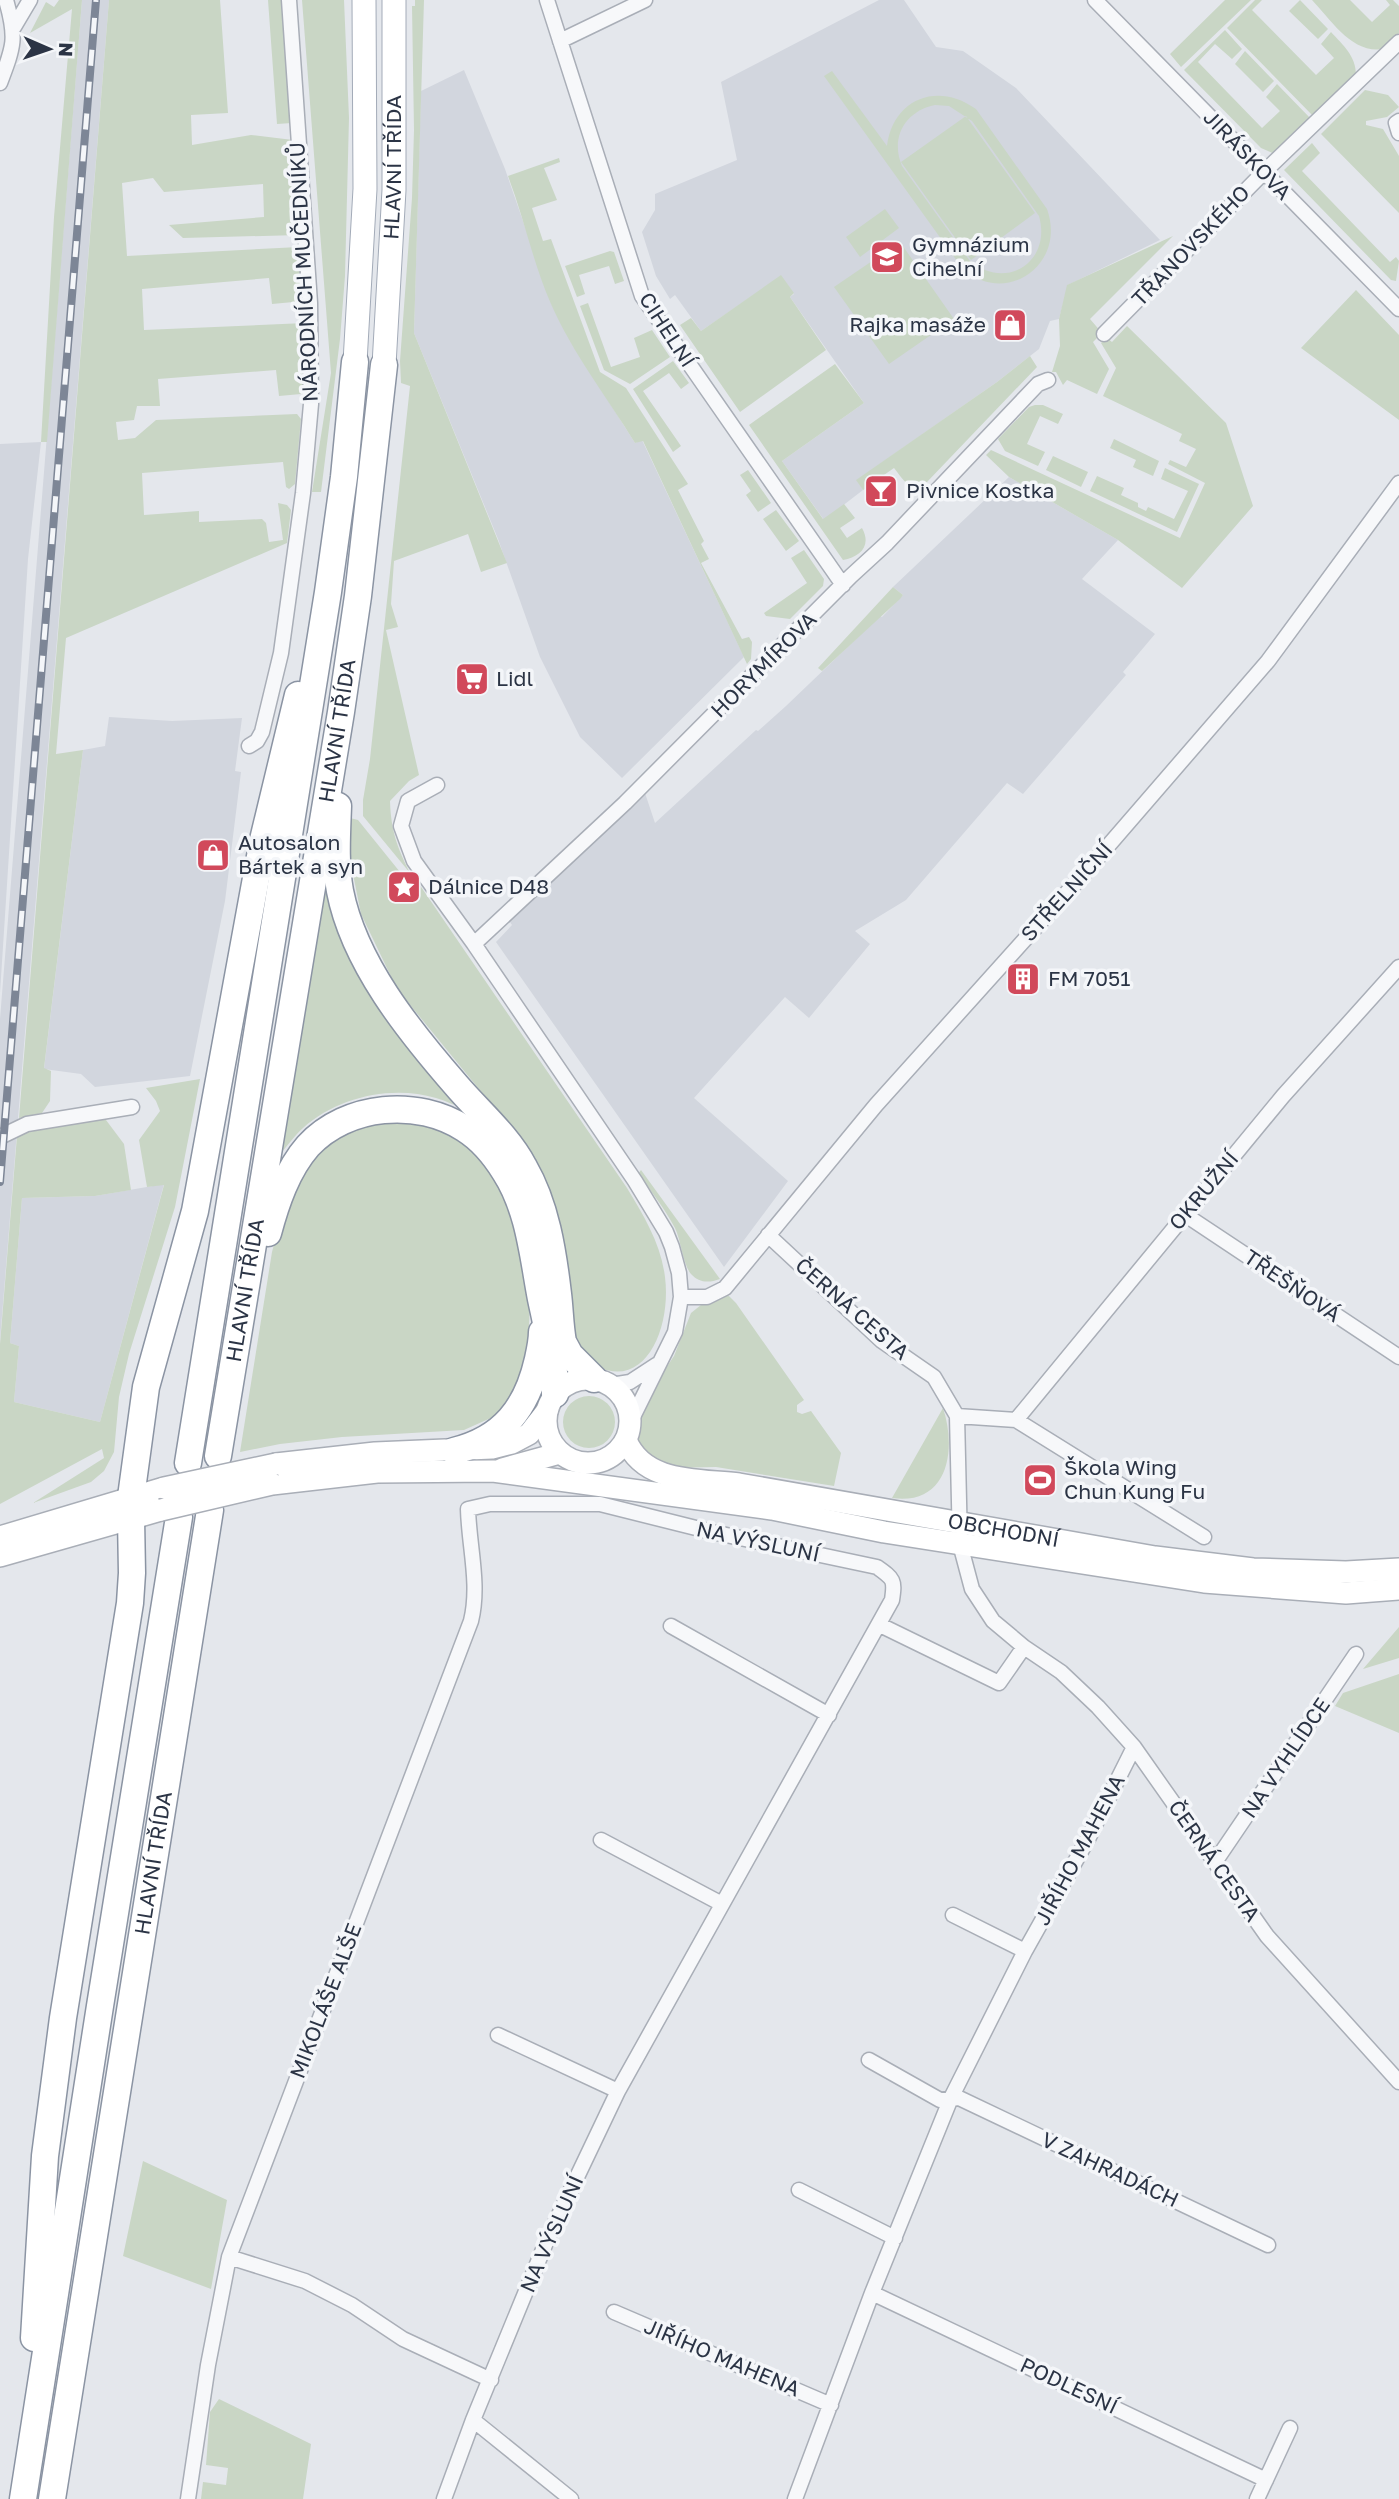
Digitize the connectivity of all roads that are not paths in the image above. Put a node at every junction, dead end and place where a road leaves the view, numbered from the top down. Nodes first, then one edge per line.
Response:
1 (6, 0) edge
2 (30, 0) edge
3 (289, 0) edge
4 (365, 0) edge
5 (394, 0) edge
6 (547, 0) edge
7 (645, 0) edge
8 (1095, 0) edge
9 (14, 27) junction
10 (560, 41) junction
11 (1399, 42) edge
12 (0, 83) edge
13 (1399, 121) edge
14 (1399, 134) edge
15 (1264, 172) junction
16 (1399, 309) edge
17 (1104, 334) dead end
18 (355, 362) joint
19 (384, 365) joint
20 (1048, 380) dead end
21 (1399, 483) edge
22 (843, 585) junction
23 (328, 592) junction
24 (341, 712) junction
25 (249, 746) dead end
26 (437, 785) dead end
27 (474, 944) junction
28 (1399, 967) edge
29 (132, 1107) dead end
30 (0, 1137) edge
31 (1184, 1214) junction
32 (768, 1236) junction
33 (681, 1297) junction
34 (542, 1302) junction
35 (235, 1356) junction
36 (1399, 1357) edge
37 (663, 1359) junction
38 (602, 1382) junction
39 (551, 1403) junction
40 (957, 1416) junction
41 (1016, 1420) junction
42 (628, 1430) junction
43 (454, 1451) junction
44 (560, 1452) junction
45 (218, 1456) dead end
46 (188, 1462) dead end
47 (594, 1463) junction
48 (493, 1471) junction
49 (274, 1474) junction
50 (687, 1497) junction
51 (131, 1508) junction
52 (468, 1509) joint
53 (210, 1510) dead end
54 (170, 1513) junction
55 (959, 1534) junction
56 (0, 1537) edge
57 (1204, 1537) dead end
58 (0, 1556) edge
59 (1399, 1569) edge
60 (1399, 1588) edge
61 (880, 1625) junction
62 (671, 1626) dead end
63 (1024, 1647) junction
64 (1356, 1654) dead end
65 (829, 1715) junction
66 (1134, 1747) junction
67 (601, 1840) dead end
68 (1215, 1862) junction
69 (722, 1905) junction
70 (953, 1915) dead end
71 (1025, 1951) junction
72 (498, 2035) dead end
73 (869, 2060) dead end
74 (1399, 2082) edge
75 (618, 2091) junction
76 (951, 2098) junction
77 (799, 2190) dead end
78 (895, 2238) junction
79 (1268, 2245) dead end
80 (229, 2257) junction
81 (872, 2293) junction
82 (614, 2312) dead end
83 (491, 2380) junction
84 (831, 2405) junction
85 (473, 2420) junction
86 (1290, 2428) dead end
87 (32, 2443) junction
88 (1266, 2480) junction
89 (23, 2499) edge
90 (52, 2499) edge
91 (188, 2499) edge
92 (444, 2499) edge
93 (571, 2499) edge
94 (795, 2499) edge
95 (1257, 2499) edge

1 - 9 street
2 - 9 street
3 - 25 street, NÁRODNÍCH MUČEDNÍKŮ
4 - 18 main road
5 - 19 main road, HLAVNÍ TŘÍDA
6 - 10 street, CIHELNÍ
7 - 10 street
8 - 15 street, JIRÁSKOVA
9 - 12 street
10 - 22 street, CIHELNÍ
11 - 15 street, TŘANOVSKÉHO
13 - 14 street
15 - 16 street, JIRÁSKOVA
15 - 17 street, TŘANOVSKÉHO
18 - 23 highway
19 - 24 highway, HLAVNÍ TŘÍDA
20 - 22 street, HORYMÍROVA
21 - 32 street, STŘELNIČNÍ
22 - 27 street, HORYMÍROVA
23 - 46 highway
23 - 51 highway
24 - 35 highway, HLAVNÍ TŘÍDA
24 - 38 highway
26 - 27 street
27 - 33 street
28 - 31 street, OKRUŽNÍ
29 - 30 street
31 - 36 street, TŘEŠŇOVÁ
31 - 41 street, OKRUŽNÍ
32 - 33 street, STŘELNIČNÍ
32 - 40 street, ČERNÁ CESTA
33 - 37 street
34 - 35 highway
34 - 39 highway
34 - 43 highway
35 - 45 highway, HLAVNÍ TŘÍDA
37 - 38 street
37 - 42 street
38 - 39 main road
38 - 42 main road
39 - 43 main road
39 - 44 main road
40 - 41 street
40 - 55 street, ČERNÁ CESTA
41 - 57 street
42 - 47 main road
42 - 55 main road, OBCHODNÍ
43 - 49 main road
44 - 47 main road
44 - 48 main road
47 - 50 main road
48 - 49 main road
48 - 50 main road
49 - 51 main road, bridge
49 - 54 main road, bridge
50 - 55 main road, OBCHODNÍ
51 - 54 main road
51 - 56 main road
51 - 58 main road
51 - 87 highway
52 - 61 street, NA VÝSLUNÍ
52 - 80 street, MIKOLÁŠE ALŠE
53 - 90 highway, HLAVNÍ TŘÍDA
54 - 87 highway
55 - 59 main road, OBCHODNÍ
55 - 60 main road, OBCHODNÍ
55 - 63 street, ČERNÁ CESTA
61 - 63 street
61 - 65 street, NA VÝSLUNÍ
62 - 65 street
63 - 66 street, ČERNÁ CESTA
64 - 68 street, NA VYHLÍDCE
65 - 69 street, NA VÝSLUNÍ
66 - 68 street, ČERNÁ CESTA
66 - 71 street, JIŘÍHO MAHENA
67 - 69 street
68 - 74 street, ČERNÁ CESTA
69 - 75 street, NA VÝSLUNÍ
70 - 71 street
71 - 76 street, JIŘÍHO MAHENA
72 - 75 street
73 - 76 street
75 - 83 street, NA VÝSLUNÍ
76 - 78 street, JIŘÍHO MAHENA
76 - 79 street, V ZAHRADÁCH
77 - 78 street
78 - 81 street, JIŘÍHO MAHENA
80 - 83 street
80 - 91 street, MIKOLÁŠE ALŠE
81 - 84 street, JIŘÍHO MAHENA
81 - 88 street, PODLESNÍ
82 - 84 street, JIŘÍHO MAHENA
83 - 85 street, NA VÝSLUNÍ
84 - 94 street, JIŘÍHO MAHENA
85 - 92 street, NA VÝSLUNÍ
85 - 93 street
86 - 88 street
87 - 89 highway
88 - 95 street

